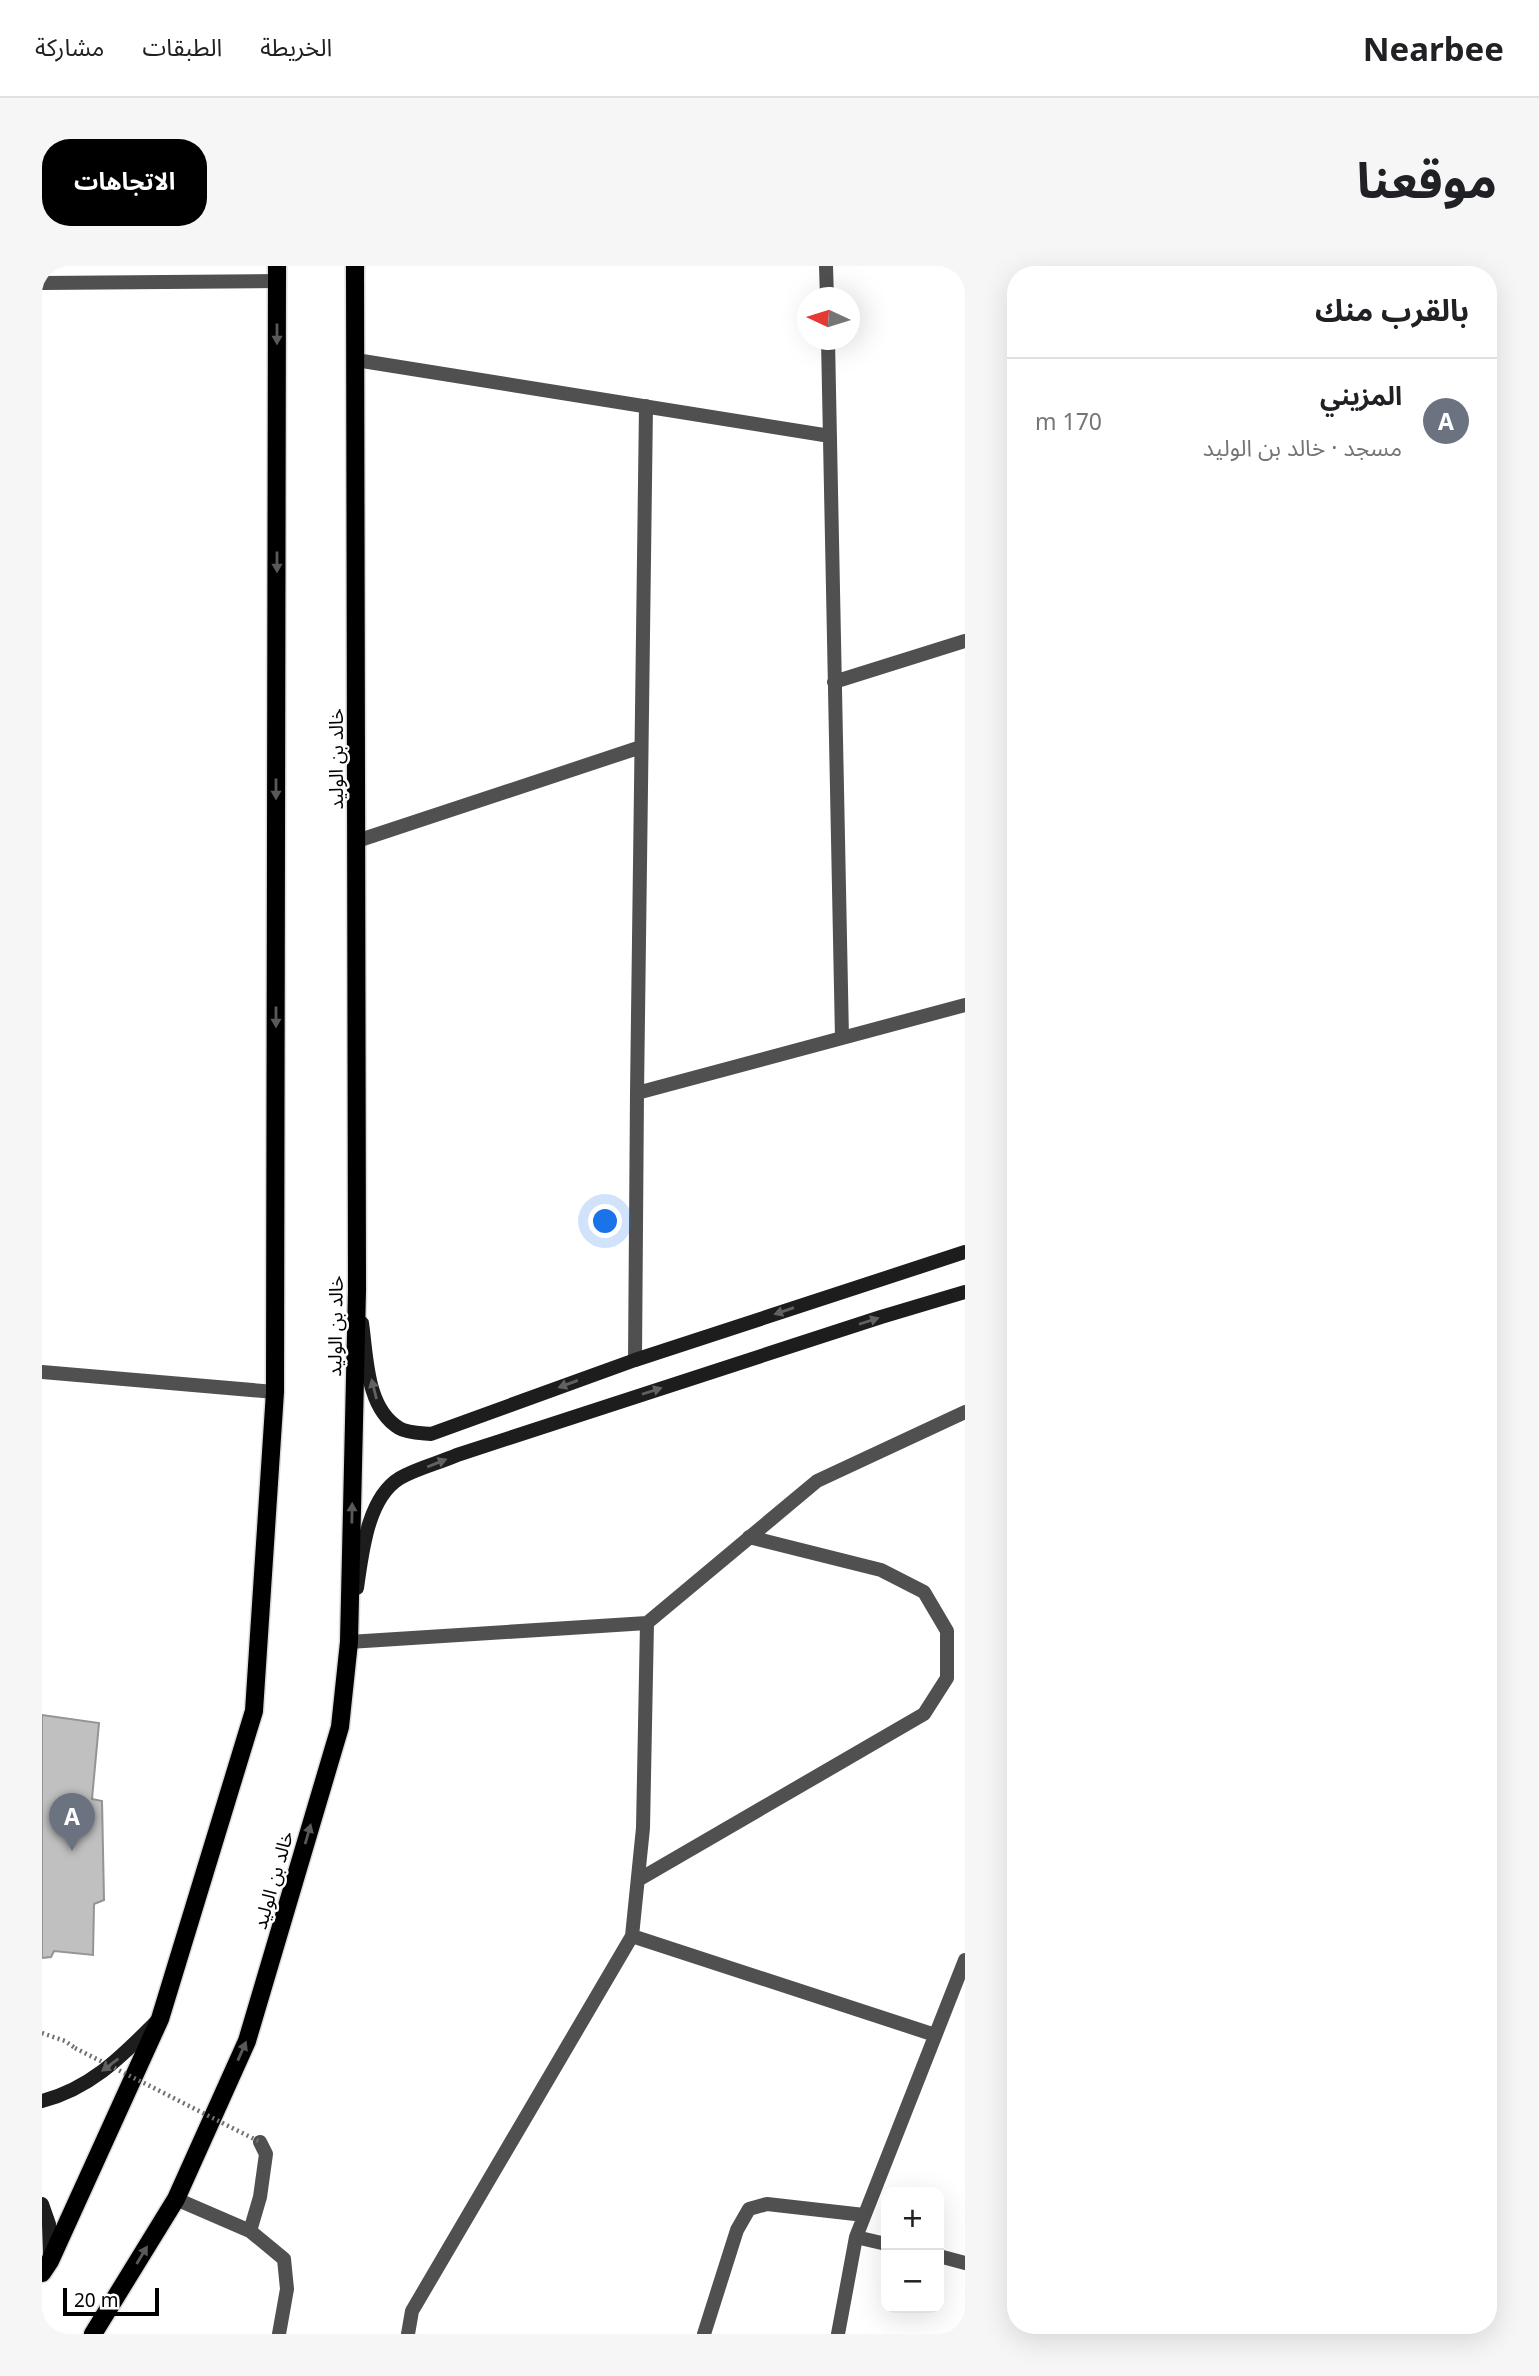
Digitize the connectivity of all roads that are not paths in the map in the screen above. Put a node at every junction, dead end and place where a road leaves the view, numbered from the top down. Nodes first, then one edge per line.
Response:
1 (355, 266) edge
2 (826, 266) edge
3 (277, 274) edge
4 (42, 283) edge
5 (827, 287) edge
6 (828, 350) edge
7 (356, 360) junction
8 (646, 406) junction
9 (830, 436) junction
10 (965, 641) edge
11 (834, 682) junction
12 (641, 747) junction
13 (357, 841) junction
14 (965, 1004) edge
15 (842, 1038) junction
16 (637, 1093) junction
17 (965, 1252) edge
18 (357, 1290) junction
19 (965, 1292) edge
20 (635, 1360) junction
21 (42, 1372) edge
22 (275, 1392) junction
23 (965, 1412) edge
24 (750, 1537) junction
25 (647, 1623) junction
26 (349, 1642) junction
27 (638, 1880) junction
28 (632, 1936) junction
29 (965, 1960) edge
30 (965, 1999) edge
31 (949, 2000) junction
32 (160, 2019) junction
33 (935, 2035) junction
34 (42, 2101) edge
35 (260, 2142) road end
36 (176, 2199) junction
37 (42, 2204) edge
38 (864, 2216) junction
39 (250, 2231) junction
40 (856, 2237) junction
41 (881, 2243) edge
42 (944, 2257) edge
43 (965, 2263) edge
44 (46, 2267) edge
45 (411, 2333) edge
46 (93, 2334) edge
47 (279, 2334) edge
48 (704, 2334) edge
49 (838, 2334) edge

1 - 7 main road, خالد بن الوليد
2 - 5 street
3 - 4 street
3 -> 22 main road
6 - 9 street
7 - 8 street
7 - 13 main road, خالد بن الوليد
8 - 9 street
8 - 12 street
9 - 11 street
10 - 11 street
11 - 15 street
12 - 13 street
12 - 16 street
13 - 18 main road, خالد بن الوليد
14 - 15 street
15 - 16 street
16 - 20 street
17 -> 20 main road
20 -> 18 main road
26 -> 18 main road, خالد بن الوليد
26 -> 19 main road
21 - 22 street
22 - 32 main road
23 - 24 street
24 - 25 street
24 - 27 street
25 - 26 street
25 - 27 street
36 -> 26 main road, خالد بن الوليد
27 - 28 street
28 - 33 street
28 - 45 street
29 - 31 street
30 - 31 street
31 - 33 street
32 - 34 main road
32 - 44 main road
33 - 38 street
35 - 39 street
36 - 39 street
46 -> 36 main road, خالد بن الوليد
37 - 44 main road
38 - 40 street
38 - 48 street
39 - 47 street
40 - 41 street
40 - 49 street
42 - 43 street

